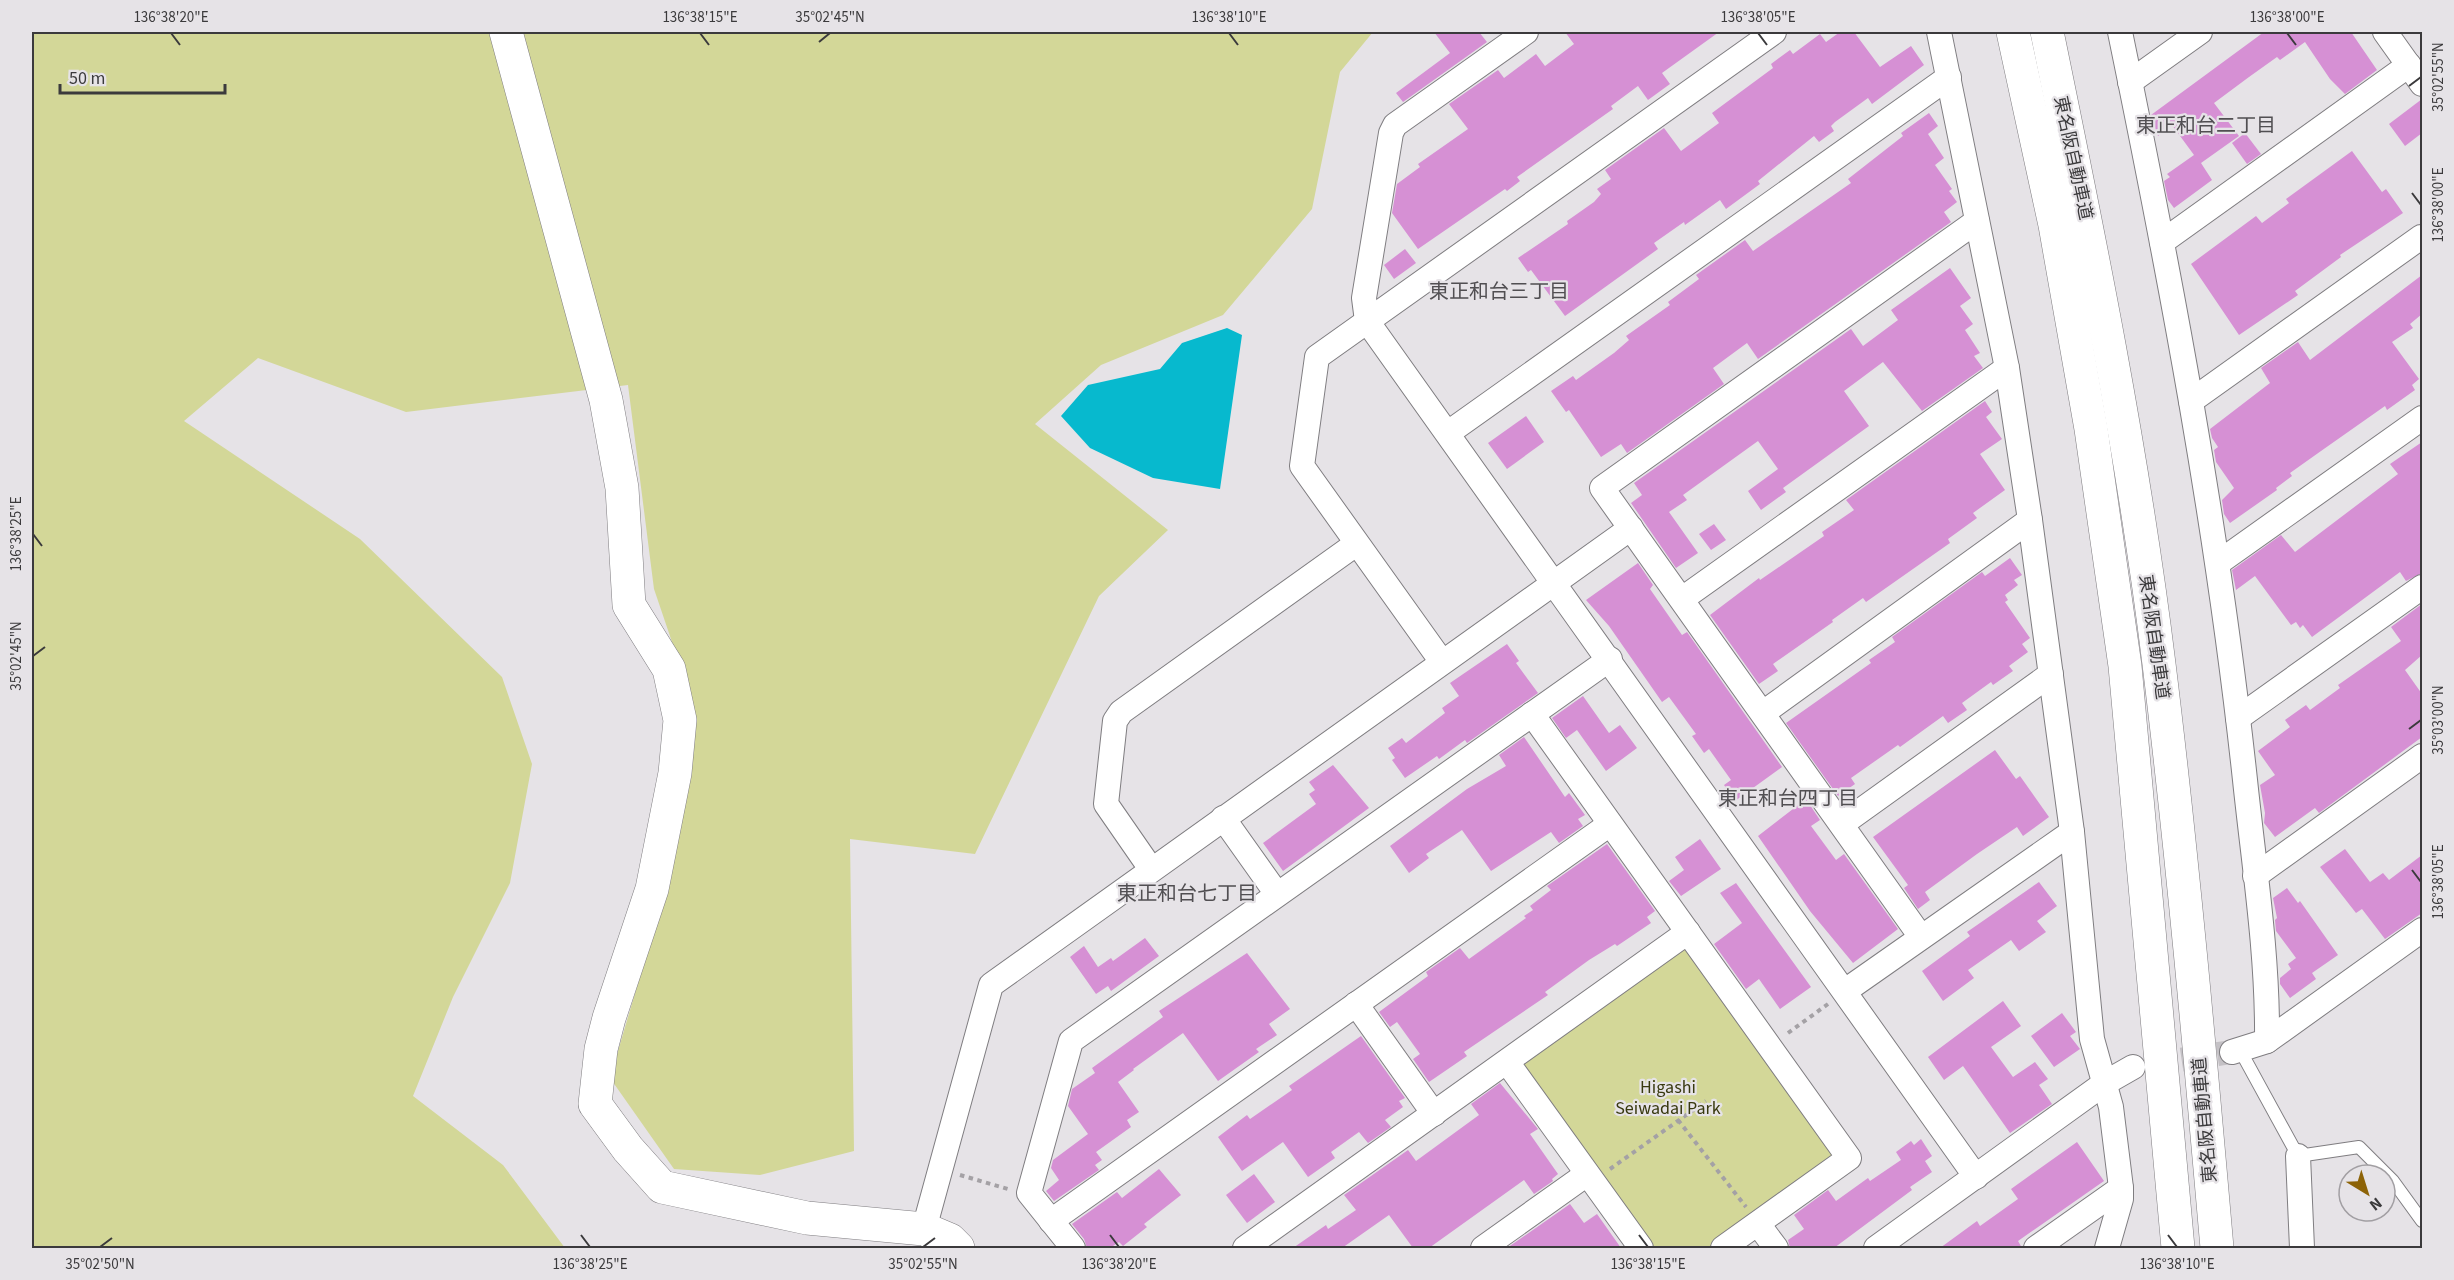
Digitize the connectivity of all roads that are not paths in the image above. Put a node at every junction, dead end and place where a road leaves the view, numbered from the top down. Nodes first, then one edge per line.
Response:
1 (506, 32) edge
2 (1526, 32) edge
3 (1774, 32) edge
4 (1939, 32) edge
5 (2013, 32) edge
6 (2047, 32) edge
7 (2120, 32) edge
8 (2200, 32) edge
9 (2385, 32) edge
10 (2416, 75) edge
11 (1949, 76) junction
12 (2130, 82) junction
13 (1977, 221) junction
14 (2422, 240) edge
15 (2162, 242) junction
16 (1367, 321) junction
17 (2007, 368) junction
18 (2191, 401) junction
19 (2422, 418) edge
20 (1448, 433) junction
21 (2030, 520) junction
22 (1631, 528) junction
23 (1356, 544) junction
24 (2218, 563) junction
25 (1554, 582) junction
26 (2422, 587) edge
27 (1682, 599) junction
28 (1610, 659) junction
29 (1442, 662) junction
30 (2051, 674) junction
31 (1763, 712) junction
32 (1532, 714) junction
33 (2238, 718) junction
34 (2422, 756) edge
35 (1223, 818) junction
36 (1610, 824) junction
37 (1842, 824) junction
38 (2072, 832) junction
39 (1151, 868) junction
40 (2255, 876) junction
41 (1277, 894) junction
42 (2422, 930) edge
43 (1688, 932) junction
44 (1922, 937) junction
45 (1845, 991) junction
46 (1356, 1004) junction
47 (2267, 1041) junction
48 (2236, 1051) joint
49 (1507, 1062) junction
50 (2133, 1067) tunnel mouth
51 (2105, 1083) junction
52 (1434, 1114) junction
53 (2298, 1156) junction
54 (1595, 1174) junction
55 (1976, 1177) junction
56 (2121, 1188) junction
57 (1753, 1216) junction
58 (1052, 1221) junction
59 (2422, 1221) edge
60 (924, 1228) junction
61 (958, 1248) edge
62 (1073, 1248) edge
63 (1245, 1248) edge
64 (1483, 1248) edge
65 (1641, 1248) edge
66 (1723, 1248) edge
67 (1776, 1248) edge
68 (1876, 1248) edge
69 (2036, 1248) edge
70 (2107, 1248) edge
71 (2178, 1248) edge
72 (2217, 1248) edge
73 (2302, 1248) edge

1 - 60 main road
2 - 16 street
3 - 16 street
4 - 11 street
5 - 71 main road, 東名阪自動車道
6 - 72 main road, 東名阪自動車道
7 - 12 street
8 - 12 street
9 - 10 street
10 - 15 street
11 - 13 street
11 - 20 street
12 - 15 street
13 - 17 street
13 - 22 street
14 - 18 street
15 - 18 street
16 - 20 street
16 - 23 street
17 - 21 street
17 - 27 street
18 - 24 street
19 - 24 street
20 - 25 street
21 - 30 street
21 - 31 street
22 - 25 street
22 - 27 street
23 - 29 street
23 - 39 street
24 - 33 street
25 - 28 street
25 - 29 street
26 - 33 street
27 - 31 street
28 - 32 street
28 - 45 street
29 - 35 street
30 - 37 street
30 - 38 street
31 - 37 street
32 - 36 street
32 - 41 street
33 - 40 street
34 - 40 street
35 - 39 street
35 - 41 street
36 - 43 street
36 - 46 street
37 - 44 street
38 - 44 street
38 - 51 street
39 - 60 street
40 - 47 street
41 - 58 street
42 - 47 street
43 - 49 street
43 - 57 street
44 - 45 street
45 - 55 street
46 - 52 street
46 - 58 street
47 - 48 street
48 - 53 lane
49 - 52 street
49 - 54 street
50 - 51 street
51 - 55 street
51 - 56 street
52 - 63 street
53 - 59 lane
53 - 73 street
54 - 64 street
54 - 65 street
55 - 68 street
56 - 69 street
56 - 70 street
57 - 66 street
57 - 67 street
58 - 62 street
60 - 61 main road

